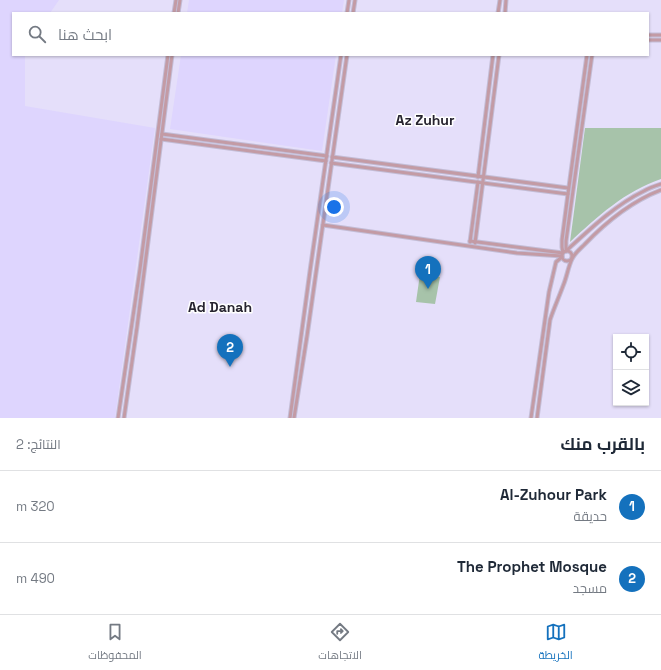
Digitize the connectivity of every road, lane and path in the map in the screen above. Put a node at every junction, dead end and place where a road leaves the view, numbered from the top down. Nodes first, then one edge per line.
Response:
1 (176, 0) edge
2 (180, 0) edge
3 (349, 0) edge
4 (355, 0) edge
5 (500, 0) edge
6 (506, 0) edge
7 (174, 12) edge
8 (178, 12) edge
9 (348, 12) edge
10 (353, 12) edge
11 (498, 12) edge
12 (505, 12) edge
13 (649, 35) edge
14 (661, 35) edge
15 (649, 40) edge
16 (661, 40) edge
17 (168, 56) edge
18 (172, 56) edge
19 (341, 56) edge
20 (346, 56) edge
21 (493, 56) edge
22 (499, 56) edge
23 (587, 56) edge
24 (592, 56) edge
25 (162, 134) junction
26 (161, 139) junction
27 (327, 156) junction
28 (332, 157) junction
29 (326, 161) junction
30 (331, 163) junction
31 (478, 176) junction
32 (484, 177) junction
33 (478, 182) junction
34 (483, 183) junction
35 (661, 184) edge
36 (568, 188) junction
37 (661, 190) edge
38 (568, 194) junction
39 (323, 225) junction
40 (314, 240) junction
41 (470, 241) junction
42 (475, 241) junction
43 (320, 242) junction
44 (469, 246) junction
45 (475, 247) junction
46 (312, 252) junction
47 (564, 254) junction
48 (318, 255) junction
49 (572, 259) junction
50 (119, 417) edge
51 (124, 418) edge
52 (290, 418) edge
53 (294, 418) edge
54 (531, 418) edge
55 (537, 418) edge

1 - 7 street
2 - 8 street
3 - 9 street
4 - 10 street
5 - 11 street
6 - 12 street
13 - 14 street
15 - 16 street
17 - 50 street
18 - 25 street
19 - 27 street
20 - 28 street
21 - 31 street
22 - 32 street
23 - 36 street
24 - 47 street
25 - 26 street
25 - 27 street
26 - 29 street
26 - 51 street
27 - 29 street
28 - 30 street
28 - 31 street
29 - 40 street
30 - 33 street
30 - 39 street
31 - 32 street
31 - 33 street
32 - 34 street
32 - 36 street
33 - 34 street
33 - 41 street
34 - 38 street
34 - 42 street
35 - 47 street
36 - 38 street
37 - 49 street
38 - 47 street
39 - 43 street
39 - 44 street
40 - 43 street
40 - 46 street
41 - 42 street
41 - 44 street
42 - 45 street
42 - 47 street
43 - 48 street
44 - 45 street
45 - 47 street
46 - 48 street
46 - 52 street
47 - 49 street
47 - 49 street
47 - 54 street
48 - 53 street
49 - 55 street

